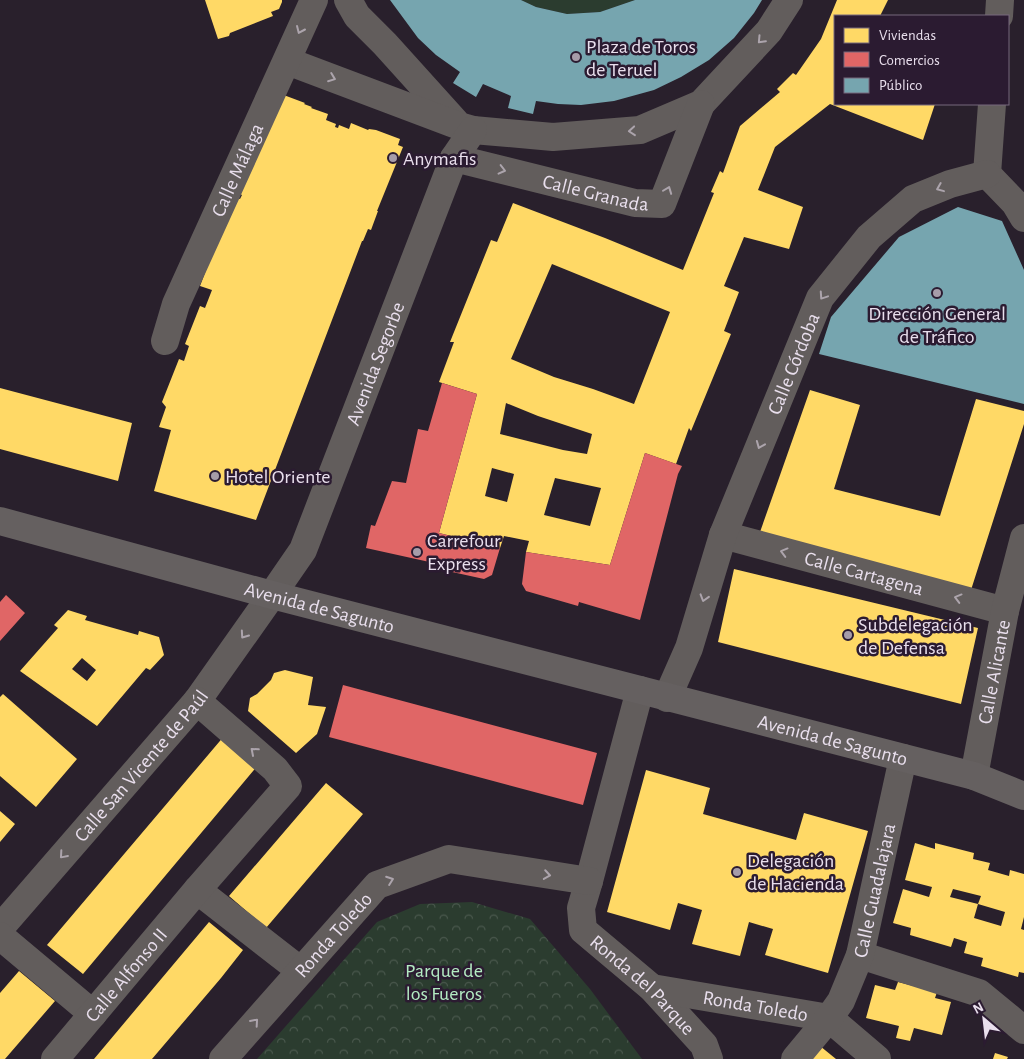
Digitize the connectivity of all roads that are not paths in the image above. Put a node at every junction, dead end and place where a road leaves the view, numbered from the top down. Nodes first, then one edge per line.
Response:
1 (314, 0) edge
2 (348, 0) edge
3 (788, 0) edge
4 (1000, 0) edge
5 (999, 15) edge
6 (287, 61) junction
7 (701, 104) junction
8 (992, 105) edge
9 (466, 128) junction
10 (454, 158) junction
11 (987, 174) junction
12 (1024, 218) edge
13 (165, 341) dead end
14 (0, 521) edge
15 (723, 535) junction
16 (1024, 538) edge
17 (272, 595) junction
18 (1005, 611) junction
19 (640, 690) junction
20 (667, 698) junction
21 (198, 701) junction
22 (904, 758) junction
23 (974, 776) junction
24 (1024, 796) edge
25 (589, 881) junction
26 (197, 890) junction
27 (0, 928) edge
28 (0, 936) edge
29 (860, 955) junction
30 (300, 971) junction
31 (652, 988) junction
32 (93, 1014) junction
33 (829, 1018) junction
34 (1024, 1030) edge
35 (55, 1059) edge
36 (223, 1059) edge
37 (710, 1059) edge
38 (795, 1059) edge
39 (877, 1059) edge

1 -> 6 street, Calle Málaga
2 - 9 street
3 -> 7 street, Calle Granada
4 - 5 street
6 -> 9 street
6 - 13 street, Calle Málaga
7 -> 9 street, Calle Granada
10 -> 7 street, Calle Granada
8 - 11 street
9 - 10 street, Avenida Segorbe
10 - 17 street, Avenida Segorbe
11 - 12 street
11 -> 15 street, Calle Córdoba
14 - 17 main road, Avenida de Sagunto
18 -> 15 street, Calle Cartagena
15 -> 20 street, Calle Córdoba
16 - 18 street, Calle Alicante
17 - 19 main road, Avenida de Sagunto
17 -> 21 street, Calle San Vicente de Paúl
18 - 23 street, Calle Alicante
19 - 20 main road, Avenida de Sagunto
19 - 25 street
20 - 22 main road, Avenida de Sagunto
26 -> 21 street, Calle Alfonso II
21 -> 27 street, Calle San Vicente de Paúl
22 - 23 main road, Avenida de Sagunto
22 - 29 street, Calle Guadalajara
23 - 24 main road, Avenida de Sagunto
30 -> 25 street, Ronda Toledo
25 - 31 street, Ronda del Parque
26 - 30 street
26 - 32 street, Calle Alfonso II
28 - 32 street
29 - 33 street, Calle Guadalajara
29 - 34 street
36 -> 30 street, Ronda Toledo
31 - 33 street, Ronda Toledo
31 - 37 street, Ronda del Parque
32 - 35 street, Calle Alfonso II
33 - 38 street, Calle Guadalajara
33 - 39 street

